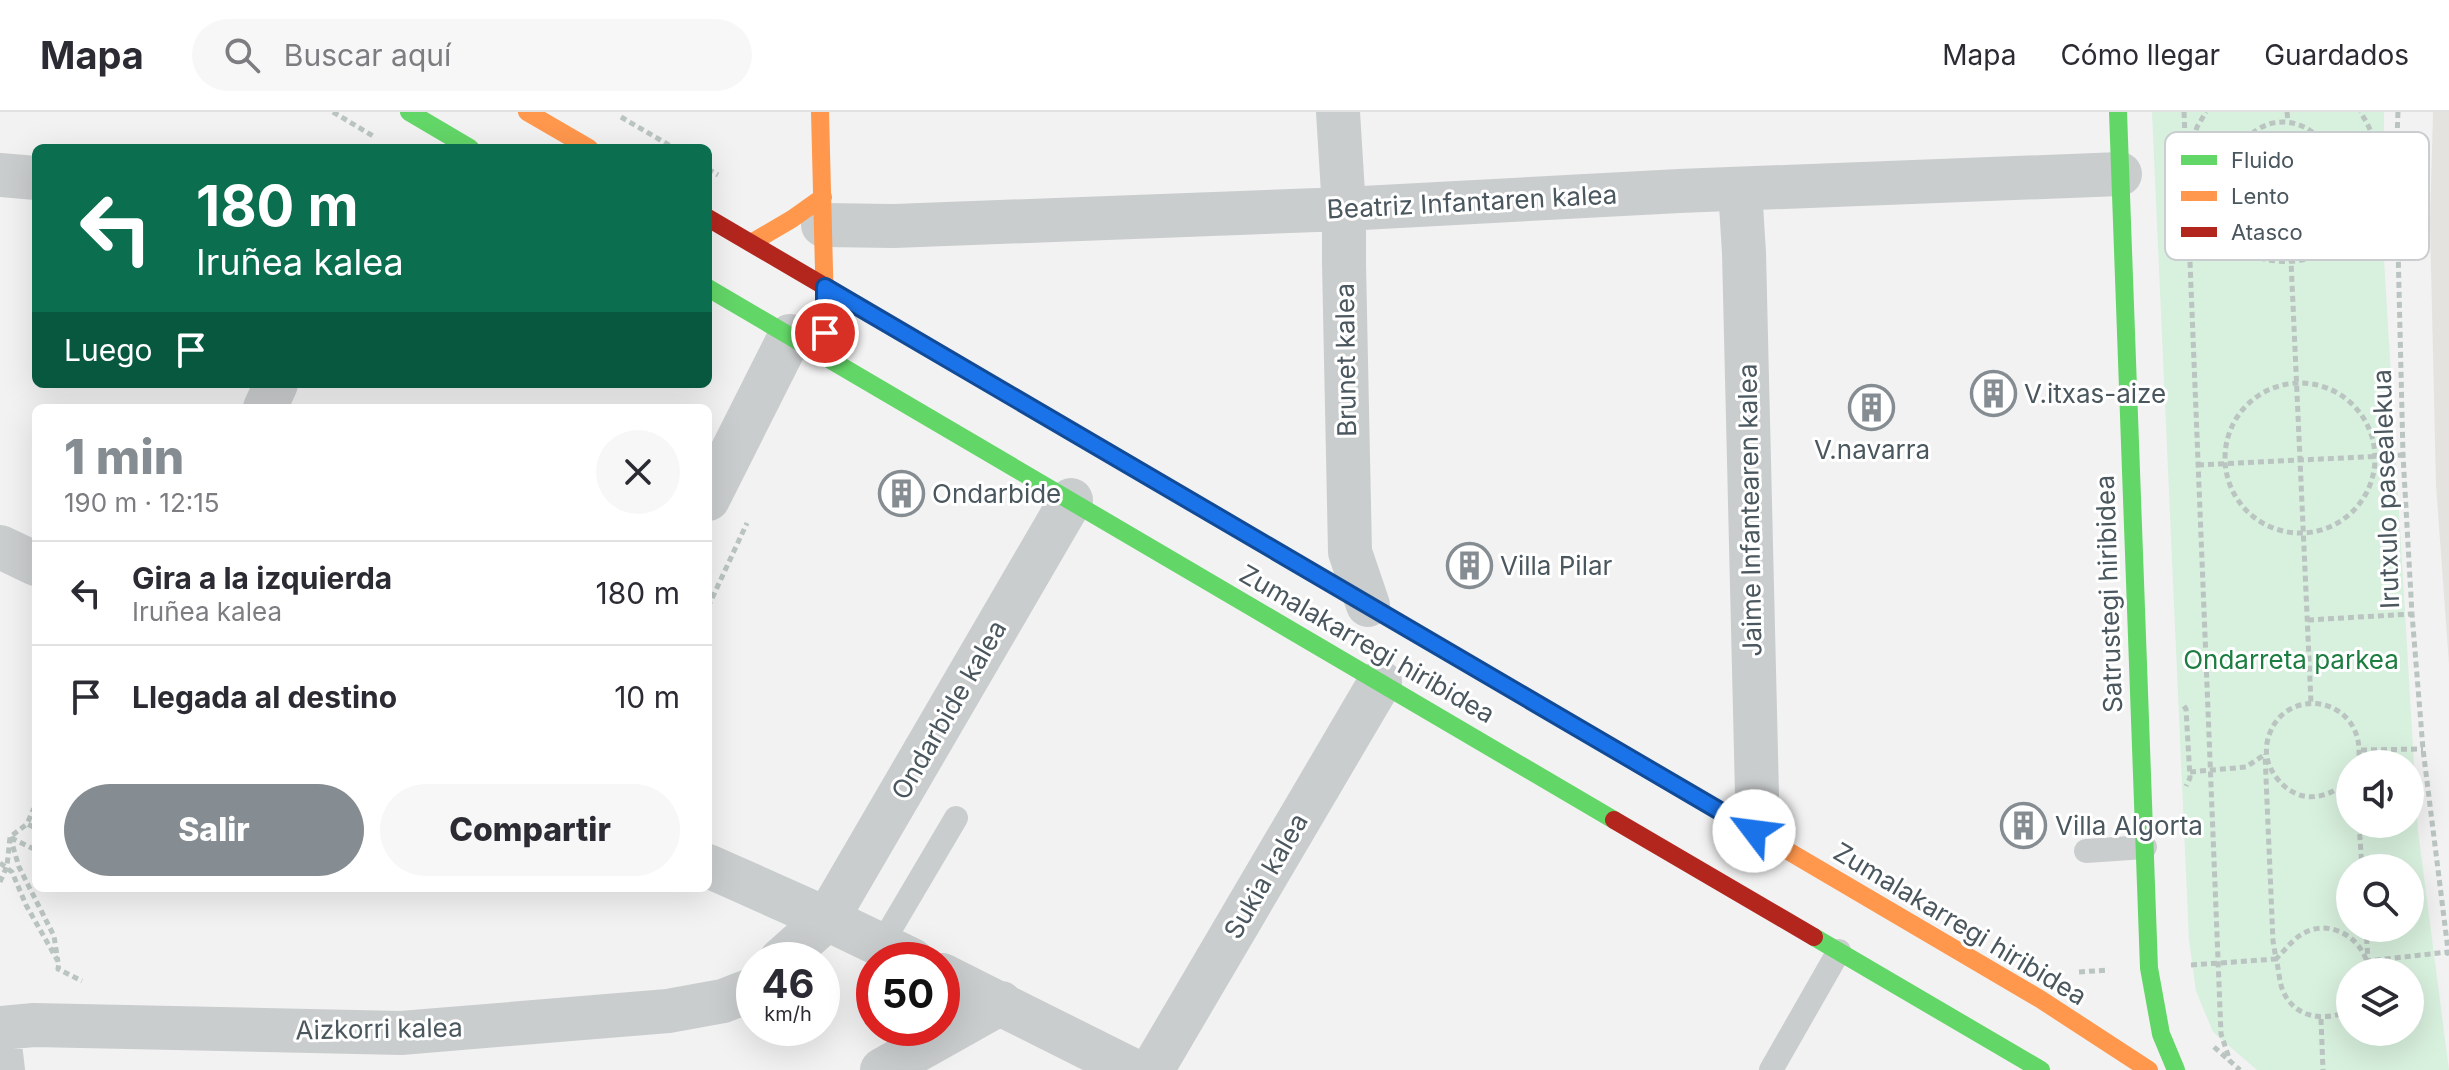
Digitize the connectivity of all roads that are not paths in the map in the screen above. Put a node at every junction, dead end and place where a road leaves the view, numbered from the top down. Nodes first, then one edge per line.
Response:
1 (409, 112) edge
2 (527, 112) edge
3 (820, 112) edge
4 (1338, 112) edge
5 (2118, 112) edge
6 (463, 144) edge
7 (582, 144) edge
8 (2120, 174) junction
9 (0, 175) edge
10 (32, 178) edge
11 (1740, 189) junction
12 (1344, 209) junction
13 (823, 211) junction
14 (712, 220) edge
15 (751, 243) junction
16 (825, 287) junction
17 (712, 290) edge
18 (816, 341) junction
19 (712, 493) edge
20 (1071, 500) junction
21 (0, 547) edge
22 (32, 562) edge
23 (1368, 605) junction
24 (1380, 682) junction
25 (956, 818) dead end
26 (1754, 831) junction
27 (2145, 847) junction
28 (2086, 851) dead end
29 (712, 868) edge
30 (827, 919) junction
31 (801, 942) edge
32 (874, 942) edge
33 (901, 942) edge
34 (1839, 951) junction
35 (960, 984) edge
36 (736, 996) edge
37 (1001, 1003) junction
38 (0, 1028) edge
39 (0, 1045) edge
40 (1125, 1067) edge
41 (3, 1070) edge
42 (882, 1070) edge
43 (1771, 1070) edge
44 (2041, 1070) edge
45 (2149, 1070) edge
46 (2176, 1070) edge

1 - 6 main road
2 - 7 main road
3 - 13 main road
4 - 12 street, Brunet kalea
5 - 8 main road, Satrustegi hiribidea
8 - 11 street, Beatriz Infantaren kalea
8 - 27 main road, Satrustegi hiribidea
9 - 10 street
11 - 12 street, Beatriz Infantaren kalea
11 - 26 street, Jaime Infantearen kalea
12 - 13 street, Beatriz Infantaren kalea
12 - 23 street, Brunet kalea
13 - 15 main road
13 - 16 main road
14 - 15 main road, Zumalakarregi hiribidea
15 - 16 main road, Zumalakarregi hiribidea
16 - 18 main road
16 - 23 main road, Zumalakarregi hiribidea
17 - 18 main road, Zumalakarregi hiribidea
18 - 19 street
18 - 20 main road, Zumalakarregi hiribidea
20 - 24 main road, Zumalakarregi hiribidea
20 - 30 street, Ondarbide kalea
21 - 22 street
23 - 26 main road, Zumalakarregi hiribidea
24 - 34 main road, Zumalakarregi hiribidea
24 - 40 street, Sukia kalea
25 - 33 lane
26 - 45 main road, Zumalakarregi hiribidea
27 - 28 lane
27 - 46 main road, Satrustegi hiribidea
29 - 30 street
30 - 31 street
30 - 32 street
34 - 43 lane
34 - 44 main road, Zumalakarregi hiribidea
35 - 37 street
36 - 38 street, Aizkorri kalea
37 - 40 street
37 - 42 street
39 - 41 street

